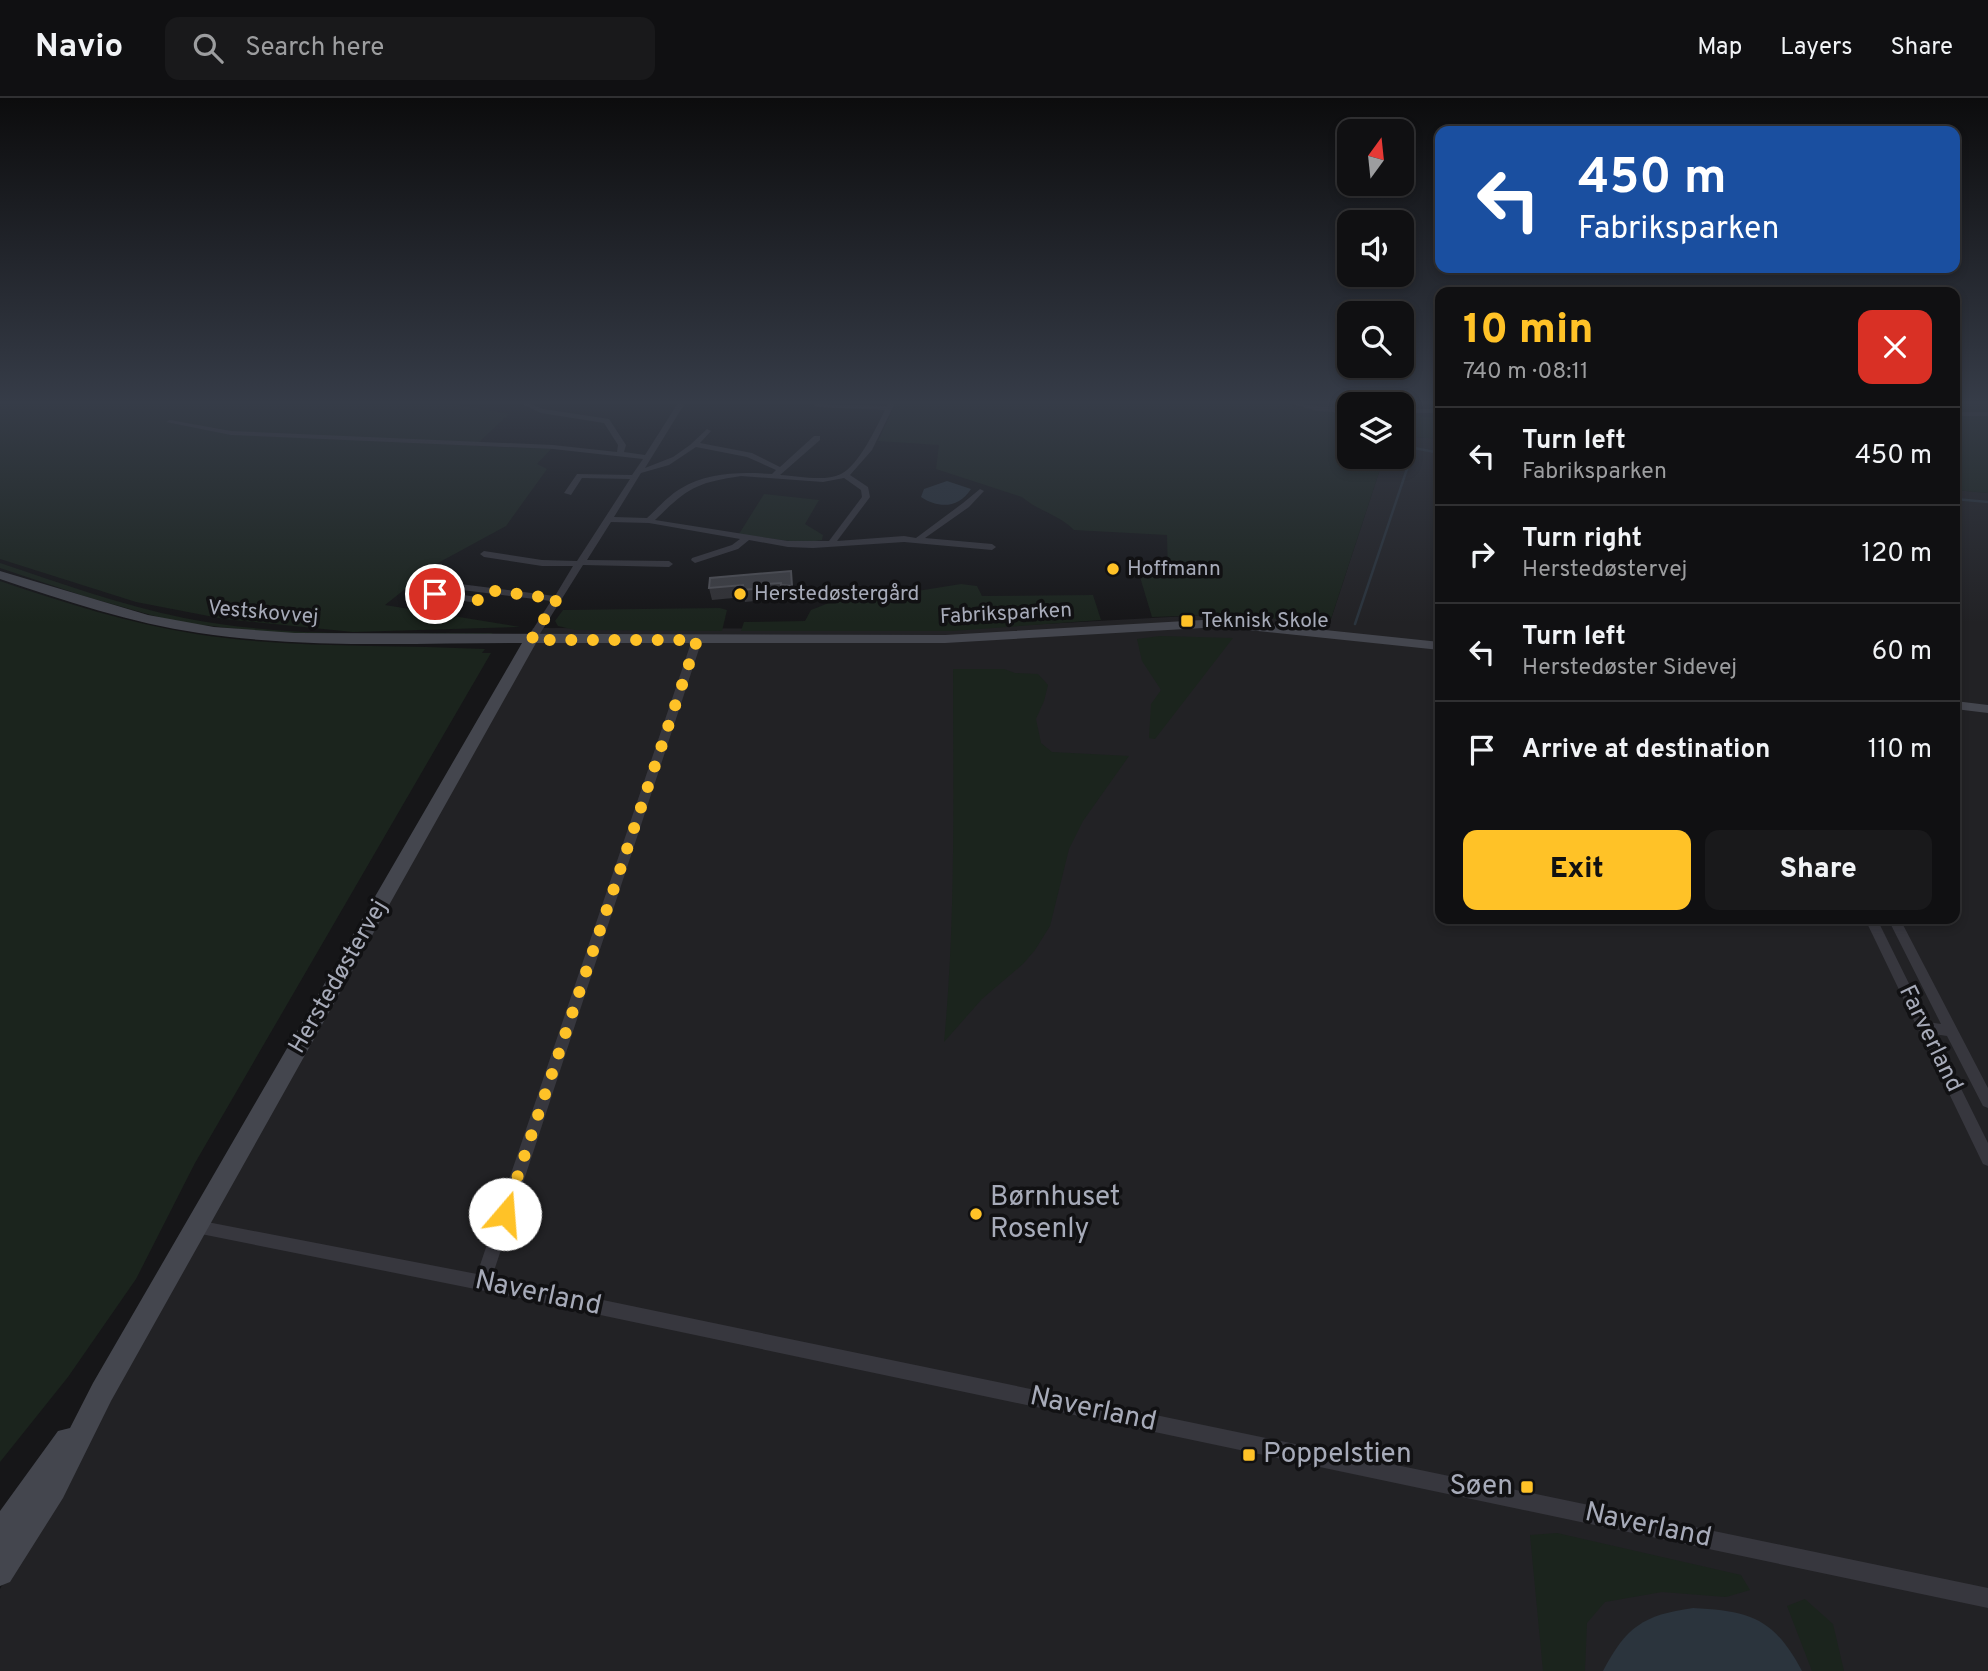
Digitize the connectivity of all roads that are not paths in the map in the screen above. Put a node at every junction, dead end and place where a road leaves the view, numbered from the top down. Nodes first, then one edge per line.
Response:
1 (580, 476) edge
2 (634, 476) edge
3 (723, 476) edge
4 (799, 476) edge
5 (839, 476) edge
6 (847, 476) edge
7 (980, 492) dead end
8 (568, 493) dead end
9 (608, 519) junction
10 (649, 521) junction
11 (746, 538) junction
12 (918, 540) junction
13 (833, 544) junction
14 (992, 547) dead end
15 (484, 554) dead end
16 (695, 561) dead end
17 (580, 563) junction
18 (669, 564) dead end
19 (0, 575) edge
20 (488, 590) junction
21 (557, 599) junction
22 (478, 600) junction
23 (468, 610) dead end
24 (531, 640) junction
25 (697, 640) junction
26 (1435, 645) edge
27 (1960, 704) edge
28 (1988, 709) edge
29 (1873, 924) edge
30 (1896, 924) edge
31 (1881, 940) junction
32 (1906, 943) junction
33 (1924, 1027) junction
34 (1952, 1031) junction
35 (1988, 1102) edge
36 (1988, 1159) edge
37 (197, 1227) junction
38 (482, 1282) junction
39 (102, 1392) junction
40 (0, 1534) edge
41 (0, 1572) edge
42 (1988, 1598) edge

1 - 8 street
2 - 9 street, Herstedøstervej
3 - 10 street
4 - 5 street
6 - 13 street
7 - 12 street
9 - 10 street
9 - 17 street, Herstedøstervej
10 - 11 street
11 - 13 street
11 - 16 street
12 - 13 street
12 - 14 street
15 - 17 street
17 - 18 street
17 - 21 street, Herstedøstervej
19 - 24 street, Vestskovvej
20 - 21 street
20 - 22 street
20 - 22 street
21 - 24 street, Herstedøstervej
22 - 23 street
24 - 25 street, Fabriksparken
24 - 37 street, Herstedøstervej
25 - 26 street, Fabriksparken
25 - 38 street
27 - 28 street
29 - 31 street, Farverland
30 - 32 street, Farverland
31 - 32 street
31 - 33 street, Farverland
32 - 34 street, Farverland
33 - 34 street
33 - 36 street, Farverland
34 - 35 street, Farverland
37 - 38 street, Naverland
37 - 39 street, Herstedøstervej
38 - 42 street, Naverland
39 - 40 street, Herstedøstervej
39 - 41 street, Herstedøstervej

